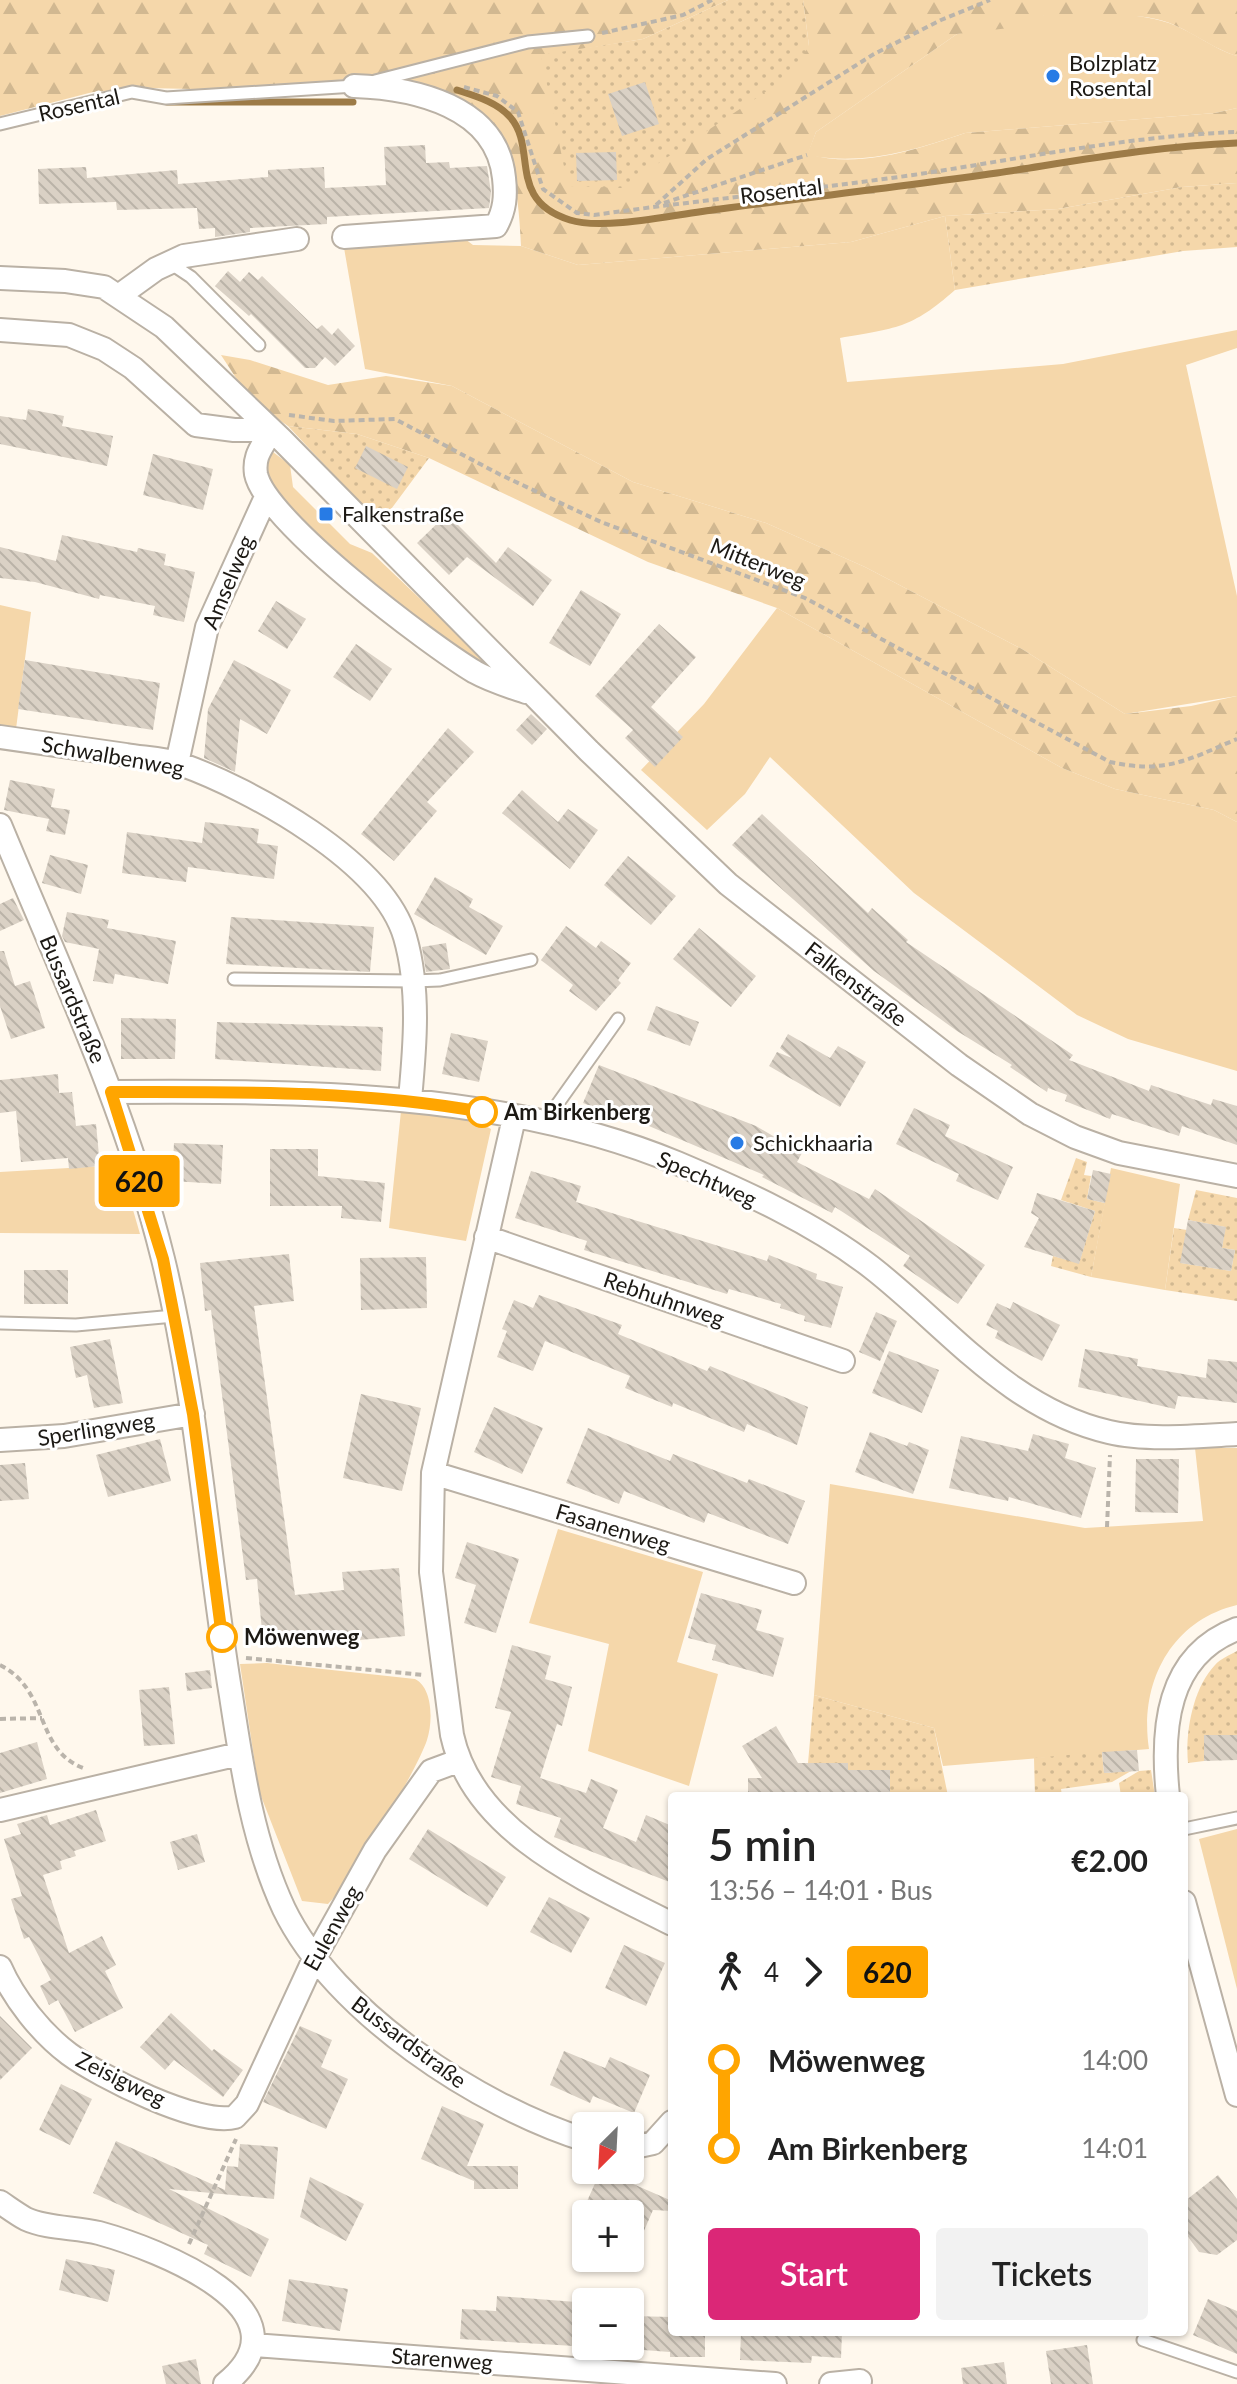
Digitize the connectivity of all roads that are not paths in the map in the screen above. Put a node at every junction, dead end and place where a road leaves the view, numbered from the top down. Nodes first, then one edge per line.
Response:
1 (588, 36) road end
2 (354, 86) junction
3 (0, 124) edge
4 (344, 237) dead end
5 (297, 239) dead end
6 (170, 263) junction
7 (0, 278) edge
8 (120, 295) junction
9 (0, 330) edge
10 (259, 345) dead end
11 (271, 430) junction
12 (266, 497) junction
13 (532, 694) junction
14 (0, 737) edge
15 (177, 763) junction
16 (0, 825) edge
17 (531, 960) dead end
18 (234, 979) dead end
19 (413, 981) junction
20 (618, 1019) dead end
21 (111, 1092) junction
22 (410, 1099) junction
23 (514, 1118) junction
24 (544, 1123) junction
25 (1237, 1176) edge
26 (486, 1237) junction
27 (174, 1316) junction
28 (0, 1323) edge
29 (843, 1361) dead end
30 (193, 1414) junction
31 (1237, 1434) edge
32 (0, 1440) edge
33 (433, 1473) junction
34 (794, 1583) dead end
35 (1237, 1629) edge
36 (239, 1754) junction
37 (458, 1761) junction
38 (1168, 1792) edge
39 (0, 1810) edge
40 (1237, 1818) edge
41 (1188, 1828) edge
42 (1188, 1916) edge
43 (668, 1922) edge
44 (314, 1959) junction
45 (0, 1967) edge
46 (1235, 2085) edge
47 (235, 2117) joint
48 (668, 2130) edge
49 (572, 2134) edge
50 (644, 2145) edge
51 (0, 2202) edge
52 (1143, 2340) dead end
53 (253, 2345) junction
54 (1237, 2372) edge
55 (860, 2381) dead end
56 (225, 2384) edge
57 (775, 2384) edge
58 (831, 2384) edge

1 - 2 lane, Rosental
2 - 3 lane, Rosental
2 - 4 street
5 - 6 street
6 - 8 street
6 - 10 lane
7 - 8 street, Falkenstraße
8 - 11 street, Falkenstraße
9 - 11 street
11 - 12 street, Falkenstraße
11 - 13 street, Falkenstraße
12 - 13 street, Falkenstraße
12 - 15 street, Amselweg
13 - 25 street, Falkenstraße
14 - 15 street, Schwalbenweg
15 - 19 street, Schwalbenweg
16 - 21 street, Bussardstraße
17 - 19 lane
18 - 19 lane
19 - 22 street, Schwalbenweg
20 - 24 lane
21 - 22 street, Spechtweg
21 - 27 street, Bussardstraße
22 - 23 street, Spechtweg
23 - 24 street, Spechtweg
23 - 26 street
24 - 31 street, Spechtweg
26 - 29 street, Rebhuhnweg
26 - 33 street
27 - 28 lane
27 - 30 street, Bussardstraße
30 - 32 street, Sperlingweg
30 - 36 street, Bussardstraße
33 - 34 street, Fasanenweg
33 - 37 street
35 - 38 street
36 - 39 street
36 - 44 street, Bussardstraße
37 - 43 street
37 - 44 street, Eulenweg
40 - 41 lane
42 - 46 street
44 - 47 street, Eulenweg
44 - 49 street, Bussardstraße
45 - 47 street, Zeisigweg
48 - 50 street
51 - 53 street
52 - 54 lane
53 - 56 street
53 - 57 street, Starenweg
55 - 58 street

